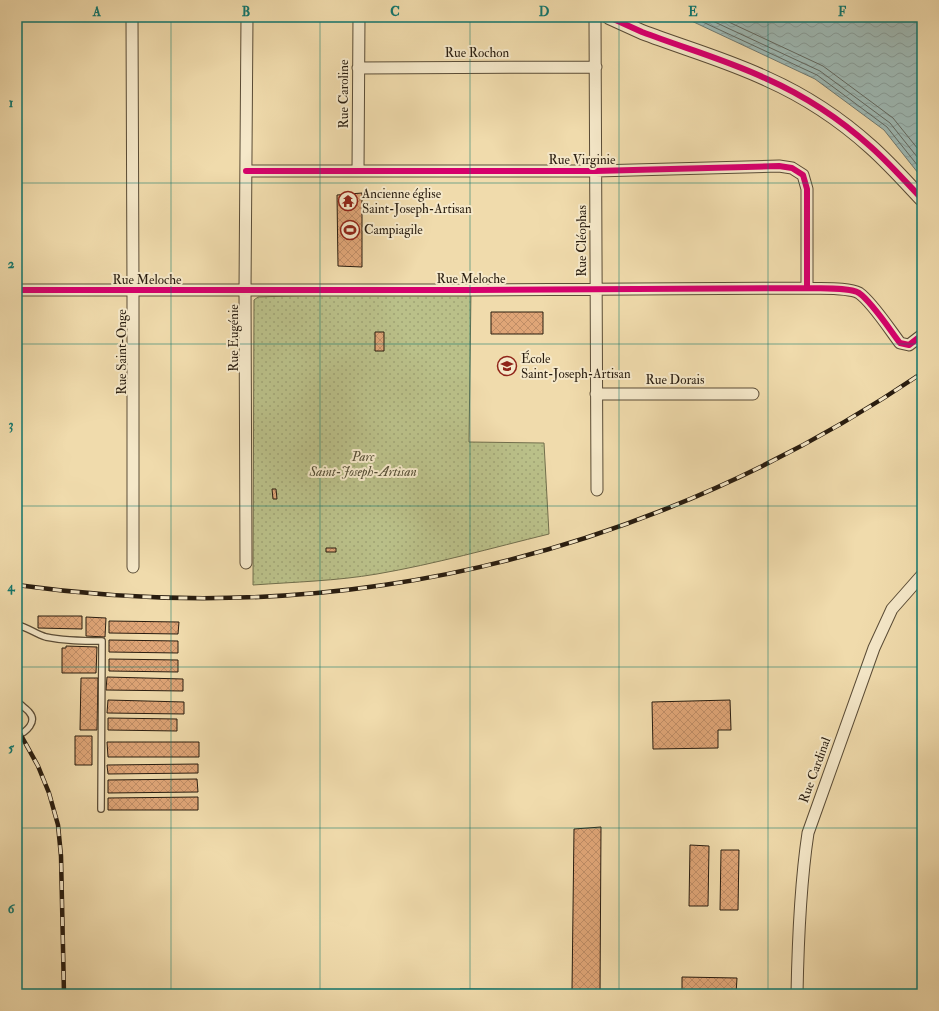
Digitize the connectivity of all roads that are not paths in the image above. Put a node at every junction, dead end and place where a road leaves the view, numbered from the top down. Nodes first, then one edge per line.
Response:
1 (132, 17) edge
2 (247, 17) edge
3 (359, 17) edge
4 (595, 17) edge
5 (609, 17) edge
6 (596, 67) junction
7 (358, 68) junction
8 (246, 171) junction
9 (358, 171) junction
10 (596, 172) junction
11 (922, 199) edge
12 (807, 288) junction
13 (596, 289) junction
14 (17, 290) edge
15 (244, 290) junction
16 (133, 291) junction
17 (922, 335) edge
18 (596, 394) junction
19 (753, 394) dead end
20 (597, 490) dead end
21 (246, 563) dead end
22 (133, 567) dead end
23 (922, 575) edge
24 (17, 625) edge
25 (17, 701) edge
26 (17, 736) edge
27 (101, 809) dead end
28 (797, 994) edge

1 - 16 street, Rue Saint-Onge
2 - 8 street, Rue Eugénie
3 - 7 street, Rue Caroline
4 - 6 street, Rue Cléophas
5 - 11 street
6 - 7 street, Rue Rochon
6 - 10 street, Rue Cléophas
7 - 9 street, Rue Caroline
8 - 9 street, Rue Virginie
8 - 15 street, Rue Eugénie
9 - 10 street, Rue Virginie
10 - 12 street, Rue Virginie
10 - 13 street, Rue Cléophas
12 - 13 street, Rue Meloche
12 - 17 street, Rue Meloche
13 - 15 street, Rue Meloche
13 - 18 street, Rue Cléophas
14 - 16 street, Rue Meloche
15 - 16 street, Rue Meloche
15 - 21 street, Rue Eugénie
16 - 22 street, Rue Saint-Onge
18 - 19 street, Rue Dorais
18 - 20 street, Rue Cléophas
23 - 28 street, Rue Cardinal
24 - 27 lane
25 - 26 lane

